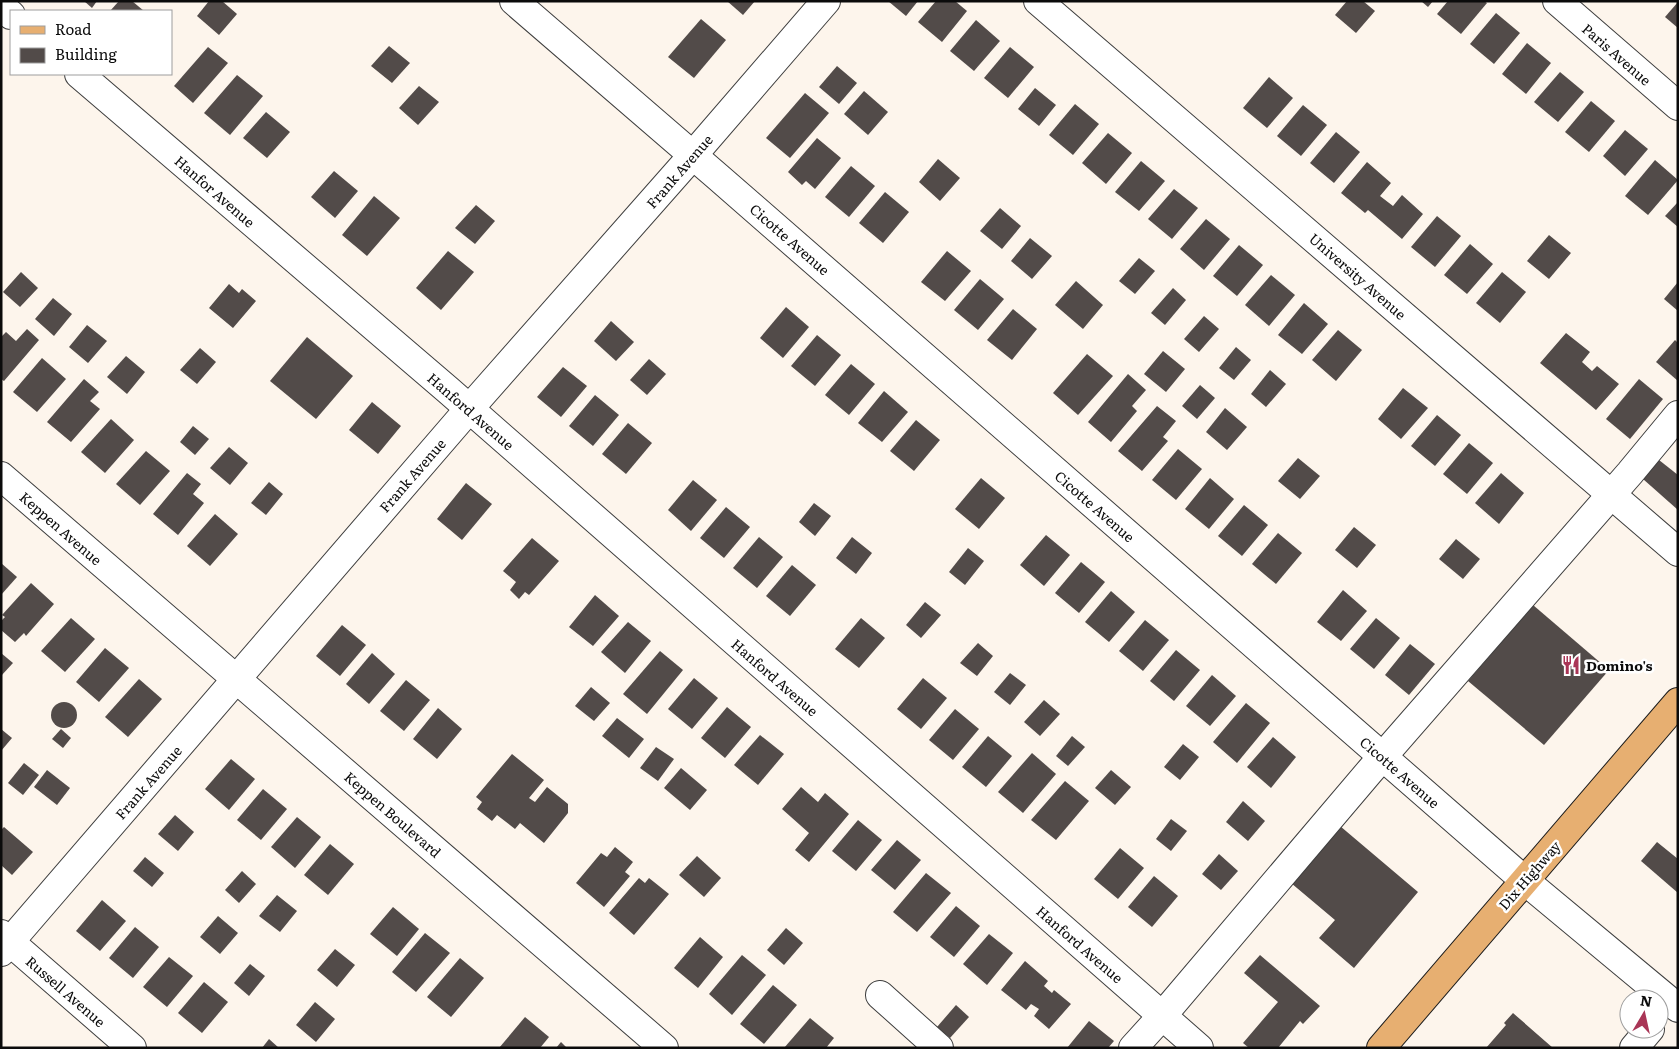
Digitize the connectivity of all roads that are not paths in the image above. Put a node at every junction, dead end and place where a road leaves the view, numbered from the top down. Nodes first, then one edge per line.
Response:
1 (514, 1) edge
2 (826, 1) edge
3 (1038, 1) edge
4 (1557, 1) edge
5 (80, 75) edge
6 (1678, 106) edge
7 (693, 155) junction
8 (351, 308) joint
9 (469, 409) junction
10 (1678, 415) edge
11 (1, 476) edge
12 (1612, 494) junction
13 (1678, 552) edge
14 (122, 580) joint
15 (238, 679) junction
16 (1678, 702) edge
17 (1383, 757) junction
18 (1524, 880) junction
19 (4, 942) edge
20 (880, 995) dead end
21 (1672, 1007) edge
22 (1162, 1016) junction
23 (132, 1048) edge
24 (664, 1048) edge
25 (939, 1048) edge
26 (1133, 1048) edge
27 (1199, 1048) edge
28 (1381, 1048) edge

1 - 7 street, Cicotte Avenue
2 - 7 street, Frank Avenue
3 - 12 street, University Avenue
4 - 6 street, Paris Avenue
5 - 8 street, Hanfor Avenue
7 - 9 street, Frank Avenue
7 - 17 street, Cicotte Avenue
8 - 9 street, Hanford Avenue
9 - 15 street, Frank Avenue
9 - 22 street, Hanford Avenue
10 - 12 street
11 - 14 street, Keppen Avenue
12 - 13 street, University Avenue
12 - 17 street
14 - 15 street, Keppen Boulevard
15 - 19 street, Frank Avenue
15 - 24 street, Keppen Boulevard
16 - 18 main road, Dix Highway
17 - 18 street, Cicotte Avenue
17 - 22 street
18 - 21 street, Cicotte Avenue
18 - 28 main road, Dix Highway
19 - 23 street, Russell Avenue
20 - 25 street
22 - 26 street
22 - 27 street, Hanford Avenue

